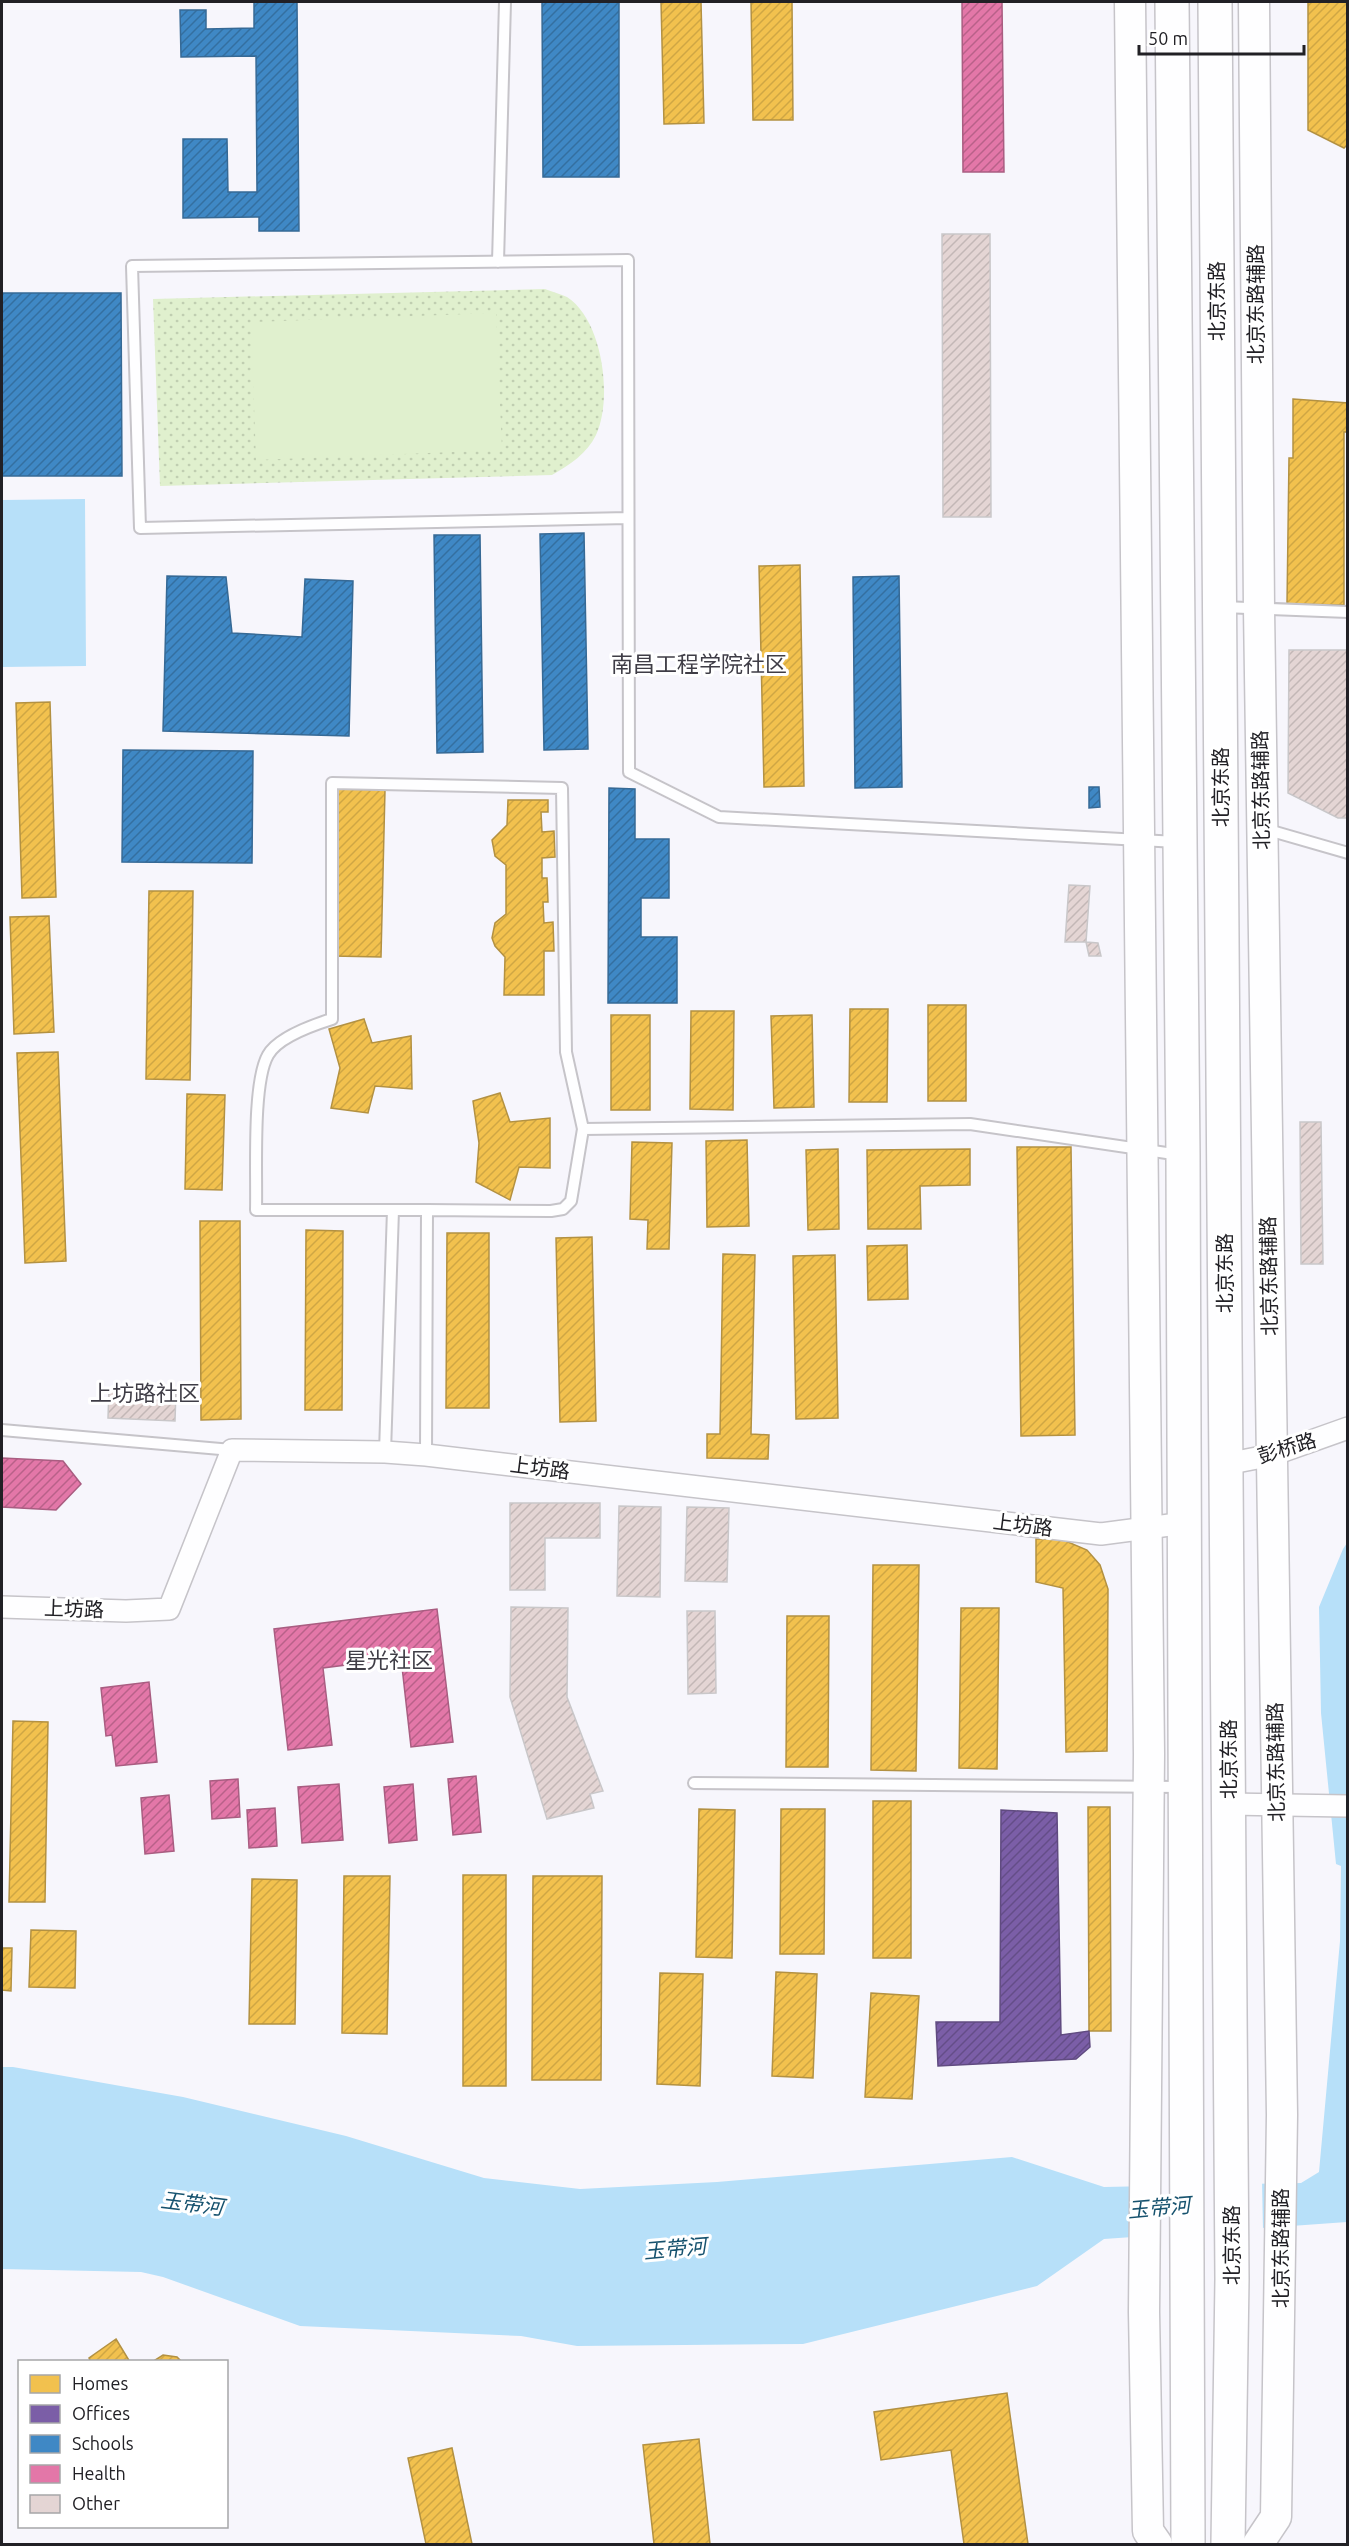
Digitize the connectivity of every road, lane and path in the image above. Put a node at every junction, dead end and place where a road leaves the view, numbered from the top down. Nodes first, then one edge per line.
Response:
1 (505, 2) edge
2 (1130, 2) edge
3 (1172, 2) edge
4 (1215, 2) edge
5 (1254, 2) edge
6 (498, 261) junction
7 (628, 518) junction
8 (1219, 607) junction
9 (1259, 609) junction
10 (1347, 612) edge
11 (1262, 828) junction
12 (1139, 840) junction
13 (1180, 842) junction
14 (1347, 854) edge
15 (583, 1129) junction
16 (1143, 1150) junction
17 (1183, 1156) junction
18 (393, 1210) junction
19 (428, 1210) junction
20 (1347, 1428) edge
21 (2, 1430) edge
22 (232, 1450) junction
23 (385, 1452) junction
24 (426, 1455) junction
25 (1272, 1455) junction
26 (1226, 1464) junction
27 (1185, 1524) junction
28 (1147, 1528) junction
29 (2, 1607) edge
30 (694, 1783) dead end
31 (1149, 1787) junction
32 (1186, 1787) junction
33 (1229, 1804) junction
34 (1277, 1804) junction
35 (1340, 1807) edge
36 (1157, 2544) edge
37 (1188, 2544) edge
38 (1228, 2544) edge
39 (1258, 2544) edge

1 - 6 lane
2 - 12 main road
3 - 13 main road, 北京东路
4 - 8 main road, 北京东路
5 - 9 main road, 北京东路辅路
6 - 7 lane
6 - 7 lane
7 - 12 lane
8 - 9 lane
8 - 26 main road, 北京东路
9 - 10 lane
9 - 11 main road, 北京东路辅路
11 - 14 lane
11 - 25 main road, 北京东路辅路
12 - 13 lane
12 - 16 main road
13 - 17 main road, 北京东路
15 - 16 lane
15 - 18 lane
15 - 19 lane
16 - 17 lane
16 - 28 main road
17 - 27 main road, 北京东路
18 - 19 lane
18 - 23 lane
19 - 24 lane
20 - 25 street, 彭桥路
21 - 22 lane
22 - 23 street, 上坊路
22 - 29 street, 上坊路
23 - 24 street, 上坊路
24 - 28 street, 上坊路
25 - 26 street, 彭桥路
25 - 34 main road, 北京东路辅路
26 - 33 main road, 北京东路
27 - 28 street, 上坊路
27 - 32 main road, 北京东路
28 - 31 main road
30 - 31 lane
31 - 32 lane
31 - 36 main road
32 - 37 main road, 北京东路
33 - 34 street
33 - 38 main road, 北京东路
34 - 35 street
34 - 39 main road, 北京东路辅路

